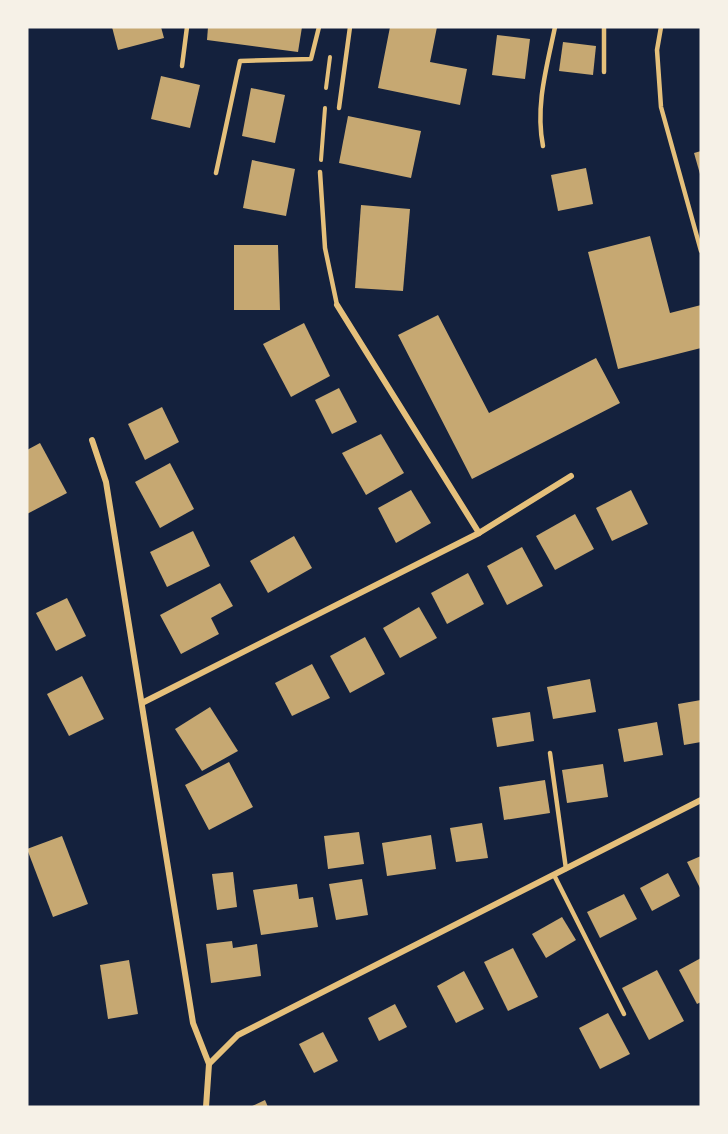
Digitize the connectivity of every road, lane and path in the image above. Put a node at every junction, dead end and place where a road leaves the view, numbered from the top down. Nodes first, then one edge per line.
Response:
1 (187, 27) edge
2 (318, 27) edge
3 (350, 27) edge
4 (555, 27) edge
5 (604, 27) edge
6 (661, 27) edge
7 (182, 66) dead end
8 (604, 72) dead end
9 (339, 108) dead end
10 (543, 146) dead end
11 (320, 172) dead end
12 (216, 173) dead end
13 (701, 251) edge
14 (337, 305) joint
15 (92, 440) dead end
16 (571, 476) dead end
17 (479, 533) junction
18 (142, 703) junction
19 (549, 753) dead end
20 (701, 800) edge
21 (566, 869) junction
22 (554, 874) junction
23 (624, 1014) dead end
24 (209, 1064) junction
25 (206, 1107) edge

1 - 7 lane
2 - 12 lane
3 - 9 lane
4 - 10 lane
5 - 8 lane
6 - 13 lane
11 - 14 lane
14 - 17 street
15 - 18 street
16 - 17 street
17 - 18 street
18 - 24 street
19 - 21 lane
20 - 21 street
21 - 22 street
22 - 23 lane
22 - 24 street
24 - 25 street

